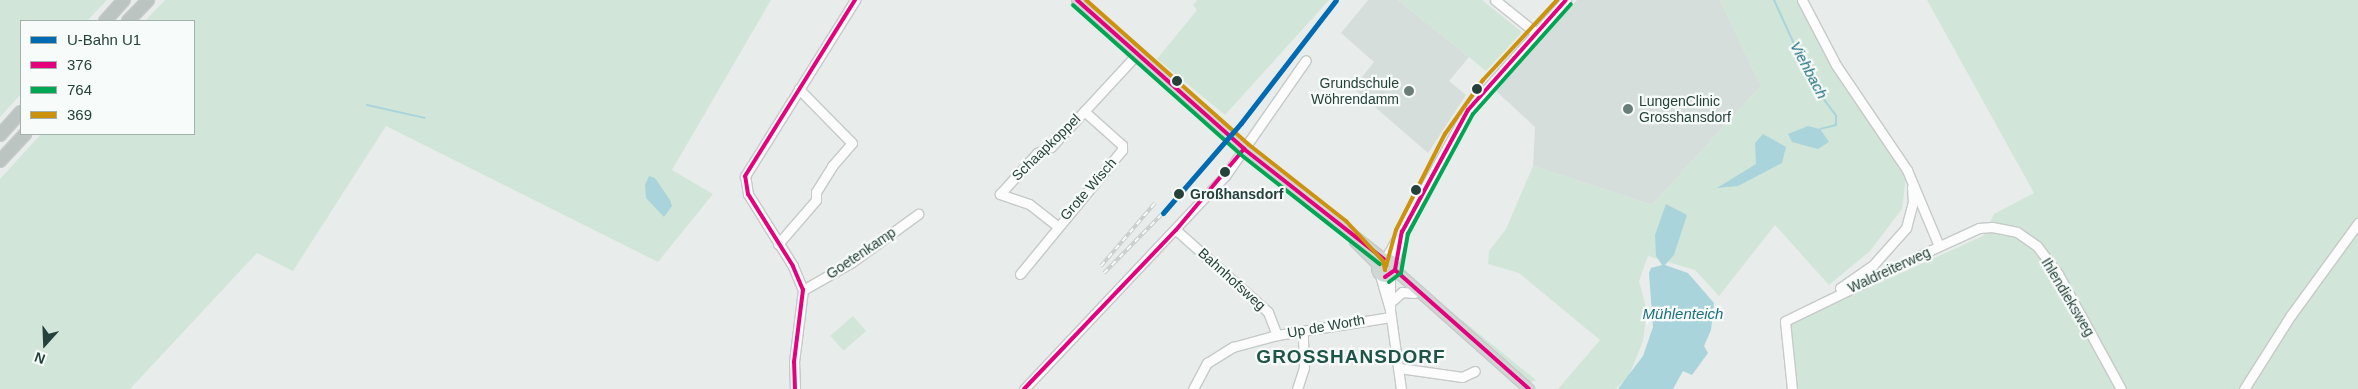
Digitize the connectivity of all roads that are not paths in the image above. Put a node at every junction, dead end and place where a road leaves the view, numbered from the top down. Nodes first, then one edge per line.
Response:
1 (124, 0) edge
2 (148, 0) edge
3 (855, 0) edge
4 (1077, 0) edge
5 (1495, 0) edge
6 (1566, 0) edge
7 (1802, 0) edge
8 (106, 20) edge
9 (129, 20) edge
10 (1536, 33) junction
11 (1137, 54) junction
12 (1306, 60) dead end
13 (799, 89) junction
14 (1084, 110) junction
15 (20, 113) edge
16 (0, 135) edge
17 (24, 135) edge
18 (1244, 149) junction
19 (0, 161) edge
20 (1907, 170) junction
21 (918, 214) dead end
22 (2358, 223) edge
23 (1056, 225) junction
24 (1176, 230) junction
25 (778, 244) junction
26 (1939, 246) junction
27 (1387, 268) junction
28 (1020, 274) dead end
29 (803, 290) junction
30 (1414, 293) junction
31 (1426, 301) junction
32 (1819, 303) junction
33 (1391, 309) junction
34 (1303, 331) junction
35 (1277, 335) junction
36 (1399, 368) junction
37 (1475, 371) dead end
38 (1026, 388) edge
39 (795, 389) edge
40 (1193, 389) edge
41 (1297, 389) edge
42 (1401, 389) edge
43 (1529, 389) edge
44 (1792, 389) edge
45 (2121, 389) edge
46 (2244, 389) edge

1 - 8 highway
2 - 9 highway
3 - 13 street
4 - 11 main road
5 - 10 street
6 - 10 street
7 - 20 street, Waldreiterweg
10 - 27 street
11 - 14 street, Schaapkoppel
11 - 18 main road
12 - 18 street
13 - 25 street
13 - 25 street
14 - 23 street, Grote Wisch
14 - 23 street, Schaapkoppel
15 - 16 highway
17 - 19 highway
18 - 24 street
18 - 27 main road
20 - 26 street, Waldreiterweg
20 - 32 street, Waldreiterweg
21 - 29 street, Goetenkamp
22 - 46 street
23 - 28 street, Grote Wisch
24 - 35 street, Bahnhofsweg
24 - 38 street
25 - 29 street
26 - 32 street, Waldreiterweg
26 - 45 street, Ihlendieksweg
27 - 30 main road
27 - 31 main road
27 - 33 street
29 - 39 street
30 - 31 main road
30 - 33 street, Up de Worth
31 - 43 main road
32 - 44 street, Waldreiterweg
33 - 34 street, Up de Worth
33 - 36 street
34 - 35 street, Up de Worth
34 - 41 street
35 - 40 street, Up de Worth
36 - 37 street
36 - 42 street

